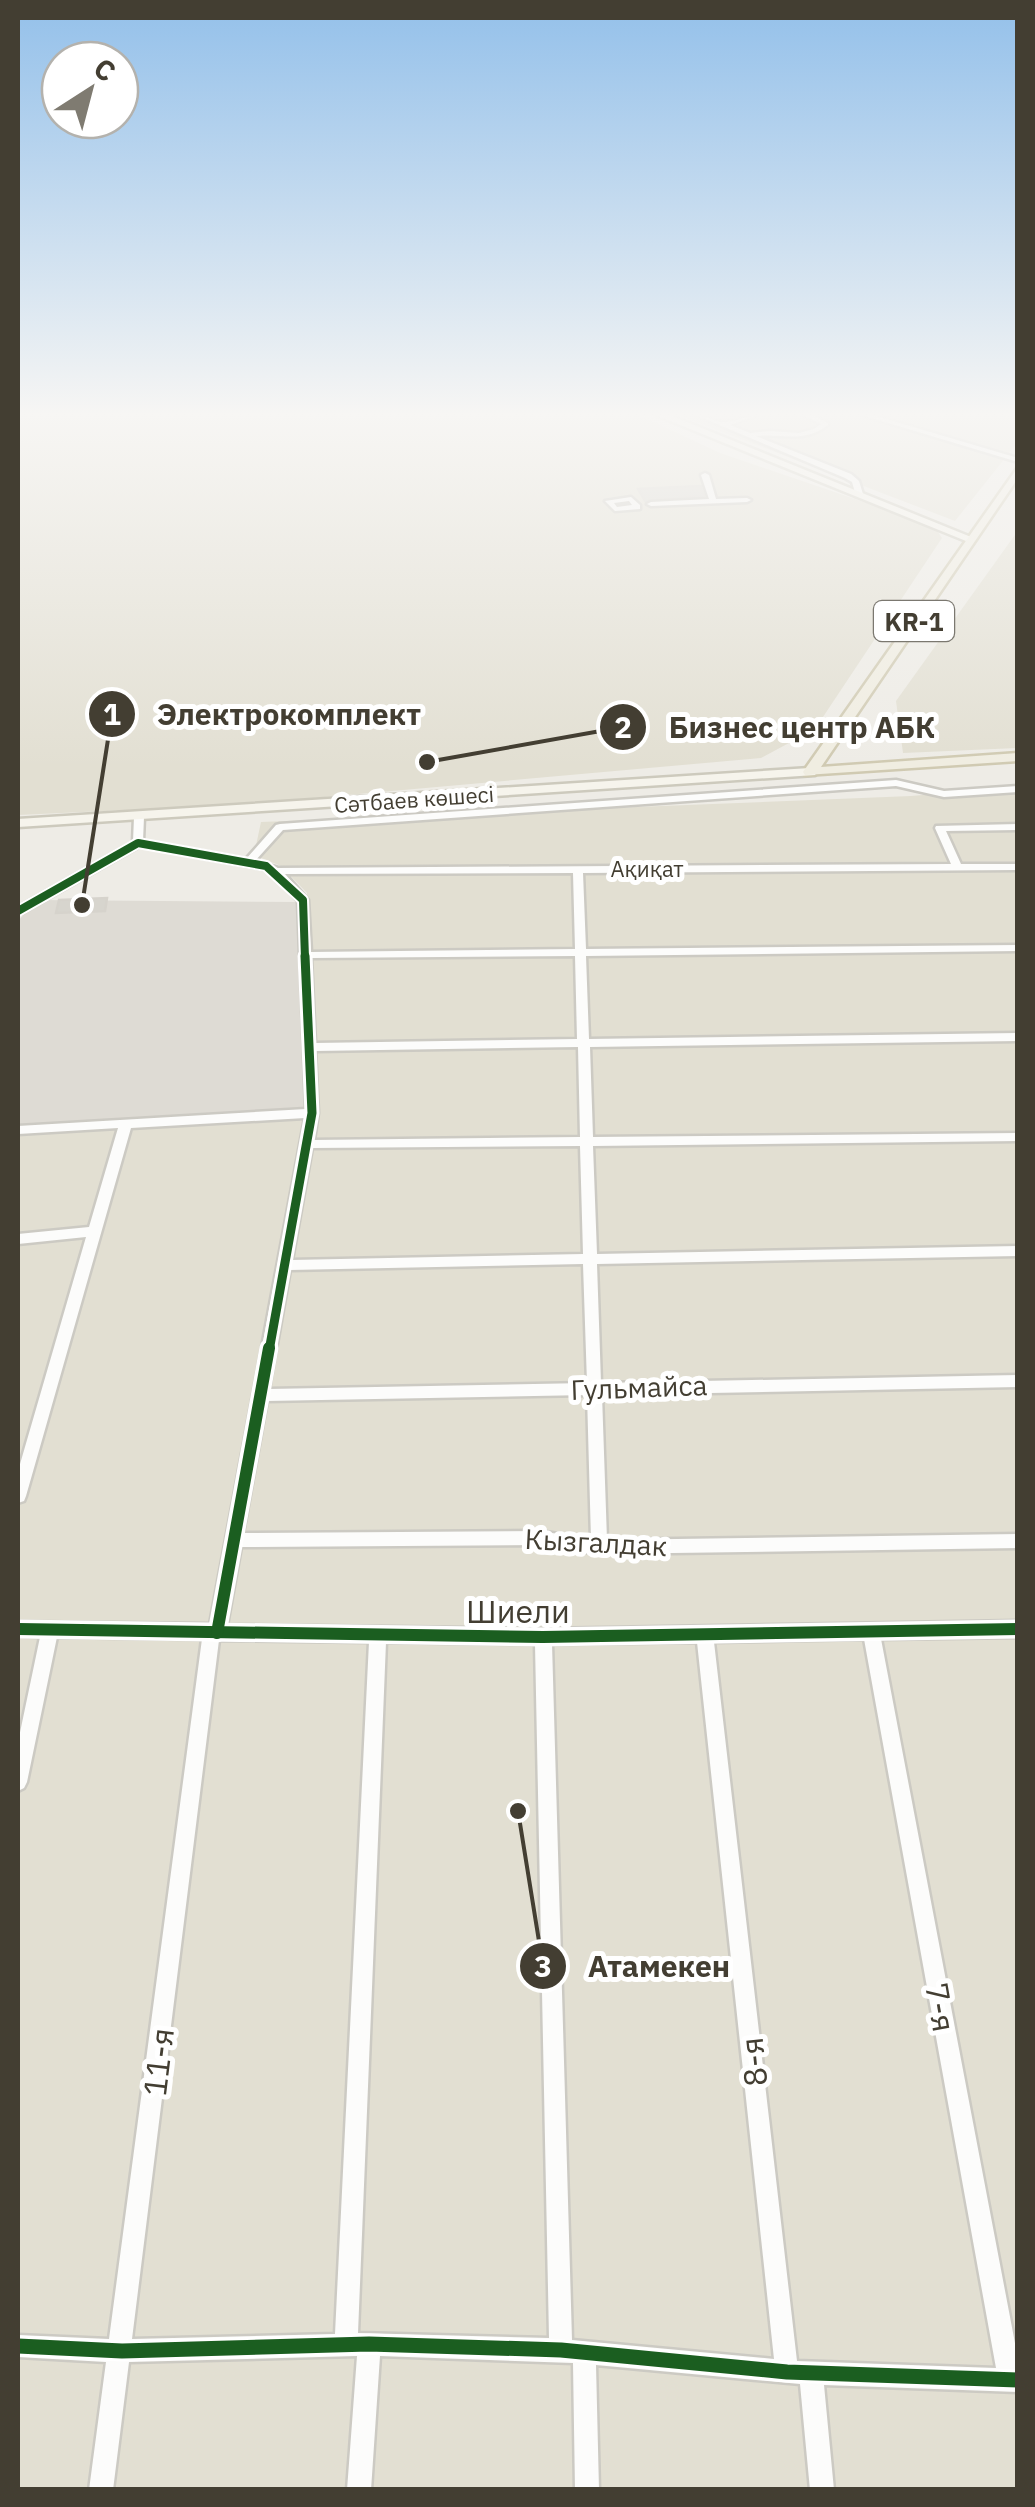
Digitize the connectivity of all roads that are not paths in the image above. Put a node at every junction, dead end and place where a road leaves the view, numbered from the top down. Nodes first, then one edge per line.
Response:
1 (967, 533) edge
2 (972, 535) joint
3 (1018, 758) edge
4 (896, 766) junction
5 (810, 772) junction
6 (905, 783) junction
7 (1018, 789) edge
8 (594, 805) junction
9 (139, 817) junction
10 (596, 820) dead end
11 (18, 822) edge
12 (1018, 827) edge
13 (138, 843) junction
14 (248, 863) junction
15 (1018, 867) edge
16 (578, 868) junction
17 (957, 868) junction
18 (276, 870) junction
19 (18, 911) edge
20 (1018, 948) edge
21 (578, 952) junction
22 (304, 955) junction
23 (1018, 1037) edge
24 (584, 1043) junction
25 (310, 1047) junction
26 (312, 1113) junction
27 (126, 1123) junction
28 (18, 1130) edge
29 (1018, 1137) edge
30 (586, 1141) junction
31 (306, 1144) junction
32 (96, 1232) junction
33 (18, 1239) edge
34 (1018, 1251) edge
35 (591, 1257) junction
36 (284, 1265) junction
37 (1018, 1381) edge
38 (593, 1388) junction
39 (260, 1396) junction
40 (18, 1496) edge
41 (234, 1540) junction
42 (1018, 1541) edge
43 (599, 1547) junction
44 (18, 1629) edge
45 (1018, 1629) edge
46 (50, 1630) junction
47 (214, 1633) junction
48 (378, 1634) junction
49 (705, 1634) junction
50 (872, 1634) junction
51 (542, 1637) junction
52 (18, 1782) edge
53 (358, 2345) junction
54 (18, 2346) edge
55 (122, 2351) junction
56 (573, 2353) junction
57 (799, 2372) junction
58 (1014, 2380) edge
59 (101, 2490) edge
60 (359, 2490) edge
61 (587, 2490) edge
62 (822, 2490) edge

1 - 2 main road
2 - 5 main road, KR-1
3 - 4 main road
4 - 5 main road
4 - 6 street
5 - 9 main road, Сәтбаев көшесі
6 - 7 street
6 - 8 street
8 - 10 street
8 - 14 street
9 - 11 main road, Сәтбаев көшесі
9 - 13 street
12 - 17 street
13 - 14 street, Ақиқат
13 - 19 street
14 - 18 street, Ақиқат
15 - 17 street, Ақиқат
16 - 17 street, Ақиқат
16 - 18 street, Ақиқат
16 - 21 street
18 - 22 street, 11-я
20 - 21 street
21 - 22 street
21 - 24 street
22 - 25 street, 11-я
23 - 24 street
24 - 25 street
24 - 30 street
25 - 26 street, 11-я
26 - 27 street
26 - 31 street, 11-я
27 - 28 street
27 - 32 street
29 - 30 street
30 - 31 street
30 - 35 street
31 - 36 street, 11-я
32 - 33 street
32 - 40 street
34 - 35 street
35 - 36 street
35 - 38 street
36 - 39 street, 11-я
37 - 38 street, Гульмайса
38 - 39 street, Гульмайса
38 - 43 street
39 - 41 street, 11-я
41 - 43 street, Кызгалдак
41 - 47 street, 11-я
42 - 43 street, Кызгалдак
44 - 46 street, Шиели
45 - 50 street, Шиели
46 - 47 street, Шиели
46 - 52 street
47 - 48 street, Шиели
47 - 55 street, 11-я
48 - 51 street, Шиели
48 - 53 street
49 - 50 street, Шиели
49 - 51 street, Шиели
49 - 57 street, 8-я
50 - 58 street, 7-я
51 - 56 street
53 - 55 street
53 - 56 street
53 - 60 street
54 - 55 street
55 - 59 street, 11-я
56 - 57 street
56 - 61 street
57 - 58 street
57 - 62 street, 8-я

